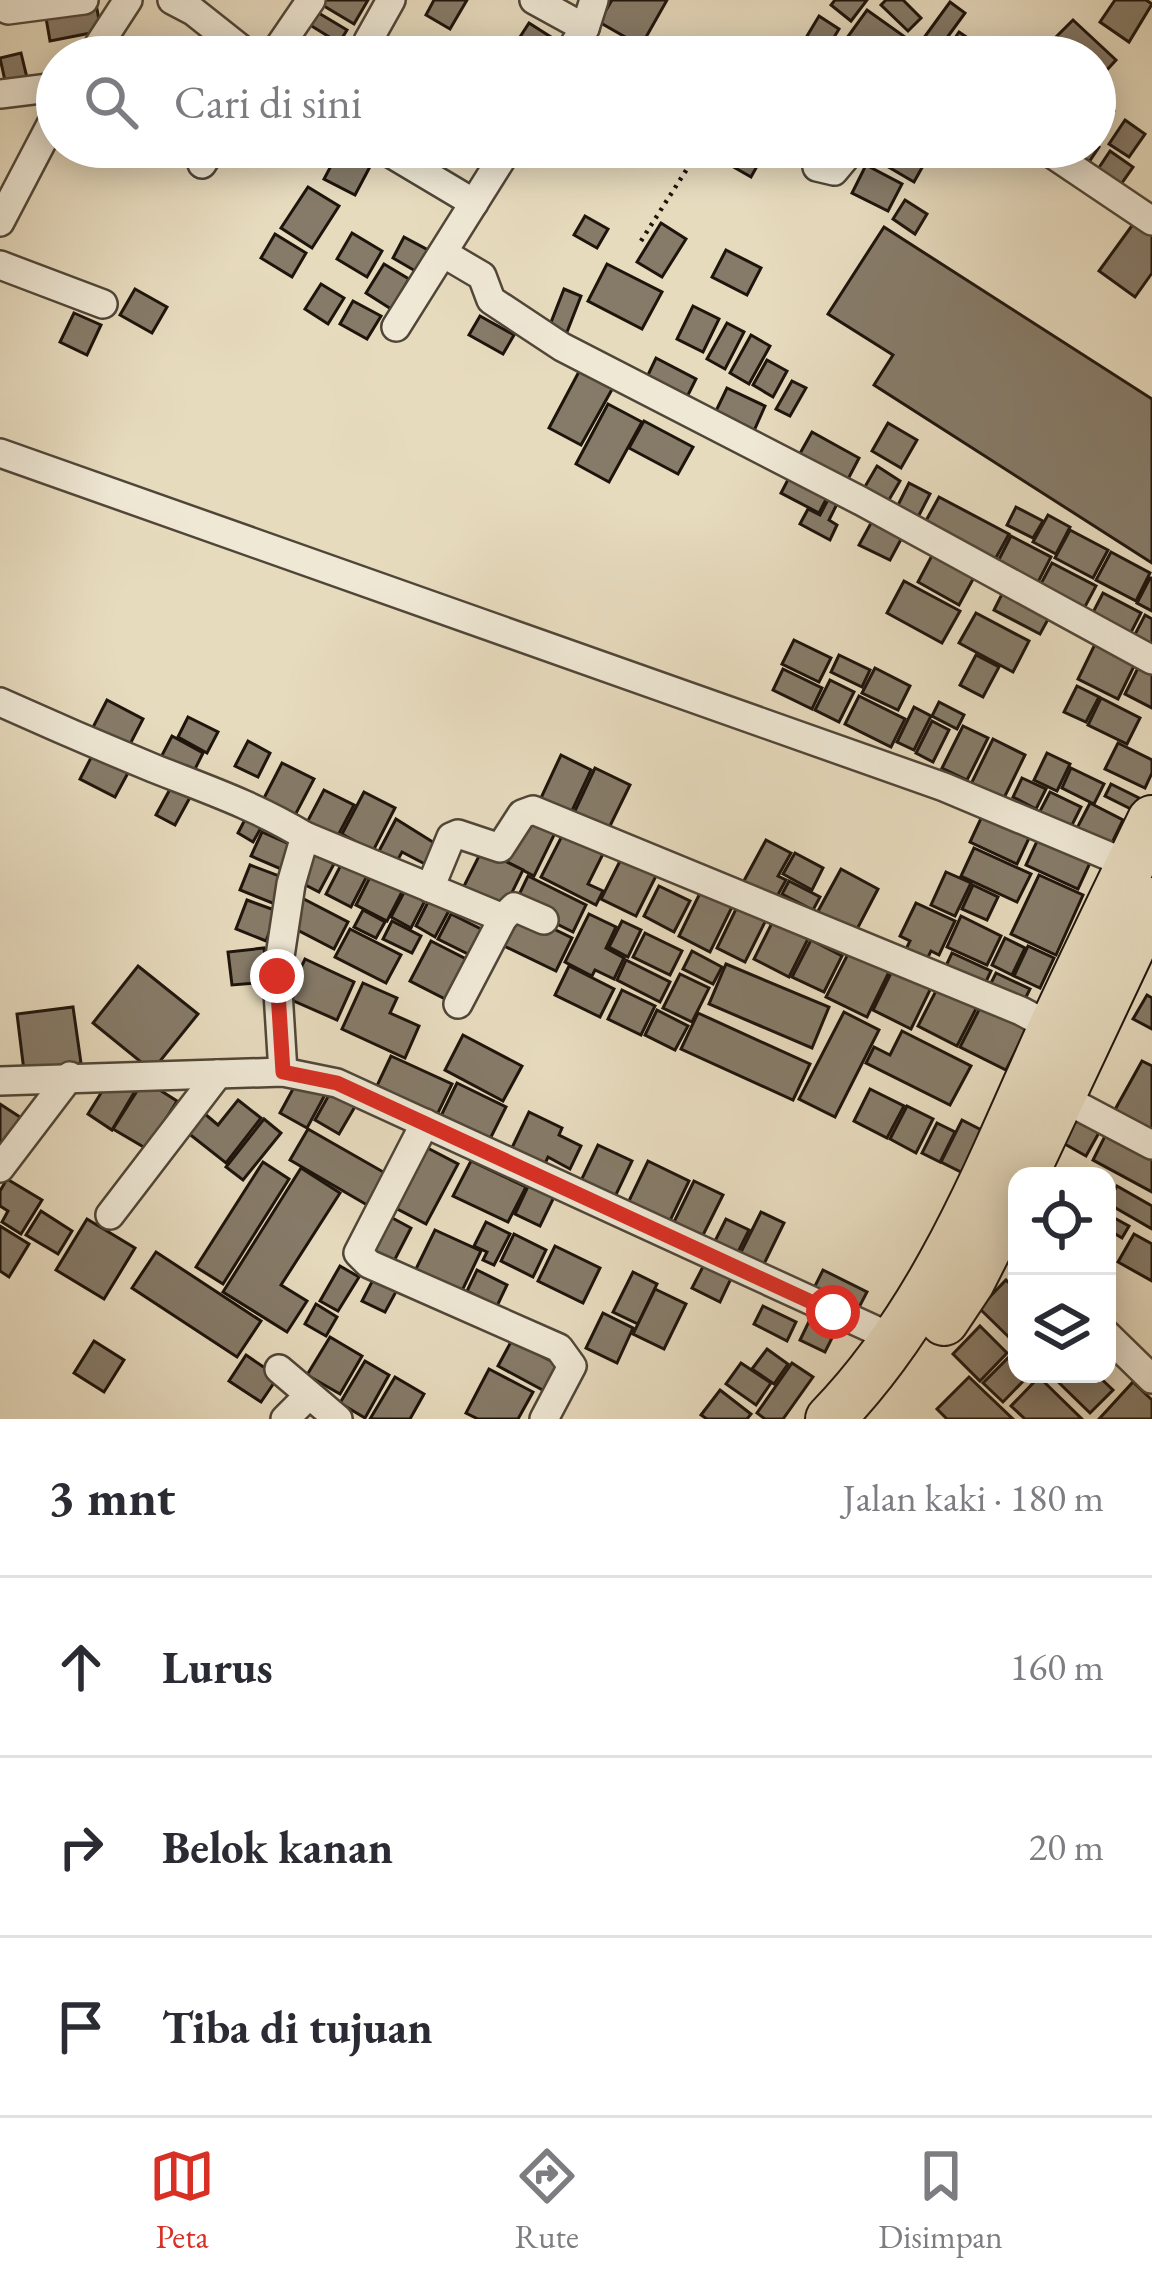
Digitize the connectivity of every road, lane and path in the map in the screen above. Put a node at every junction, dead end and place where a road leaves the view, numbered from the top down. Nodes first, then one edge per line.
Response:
1 (84, 0) edge
2 (128, 0) edge
3 (172, 0) edge
4 (311, 0) edge
5 (391, 0) edge
6 (534, 0) edge
7 (595, 0) edge
8 (0, 6) edge
9 (585, 28) junction
10 (105, 36) edge
11 (225, 36) edge
12 (286, 36) edge
13 (371, 36) edge
14 (580, 36) edge
15 (599, 36) edge
16 (36, 90) edge
17 (0, 94) edge
18 (36, 153) edge
19 (415, 168) edge
20 (496, 168) edge
21 (688, 168) edge
22 (1073, 168) edge
23 (474, 203) junction
24 (1152, 221) edge
25 (0, 222) edge
26 (640, 242) dead end
27 (442, 253) junction
28 (0, 265) edge
29 (103, 304) dead end
30 (396, 327) dead end
31 (0, 453) edge
32 (1152, 660) edge
33 (0, 702) edge
34 (1152, 820) edge
35 (305, 836) junction
36 (430, 888) junction
37 (1145, 901) edge
38 (503, 918) junction
39 (544, 920) dead end
40 (458, 1004) dead end
41 (1053, 1028) junction
42 (283, 1072) junction
43 (218, 1074) junction
44 (70, 1076) junction
45 (0, 1081) edge
46 (1061, 1097) junction
47 (425, 1123) junction
48 (1152, 1145) edge
49 (1027, 1167) edge
50 (0, 1168) edge
51 (110, 1215) dead end
52 (1008, 1226) edge
53 (897, 1340) junction
54 (1116, 1344) edge
55 (279, 1369) dead end
56 (1152, 1378) edge
57 (309, 1395) junction
58 (548, 1418) edge
59 (285, 1419) edge
60 (338, 1419) edge
61 (830, 1419) edge
62 (870, 1419) edge

1 - 8 street
2 - 10 street
3 - 11 street
4 - 12 street
5 - 13 street
6 - 9 street
7 - 9 street
9 - 14 street
9 - 15 path
16 - 17 street
18 - 25 street
19 - 23 street
20 - 23 street
21 - 26 path
22 - 24 street
23 - 27 street
27 - 30 street
27 - 32 street
28 - 29 street
31 - 37 street
33 - 35 street
34 - 37 highway
35 - 36 street
35 - 42 street
36 - 38 street
36 - 41 street
37 - 41 highway
37 - 46 highway
38 - 39 street
38 - 40 street
41 - 53 highway
42 - 43 street
42 - 47 street
43 - 44 street
43 - 51 street
44 - 45 street
44 - 50 street
46 - 48 street
46 - 49 highway
47 - 53 street
47 - 58 street
52 - 62 highway
53 - 61 highway
54 - 56 street
55 - 57 street
57 - 59 street
57 - 60 street

